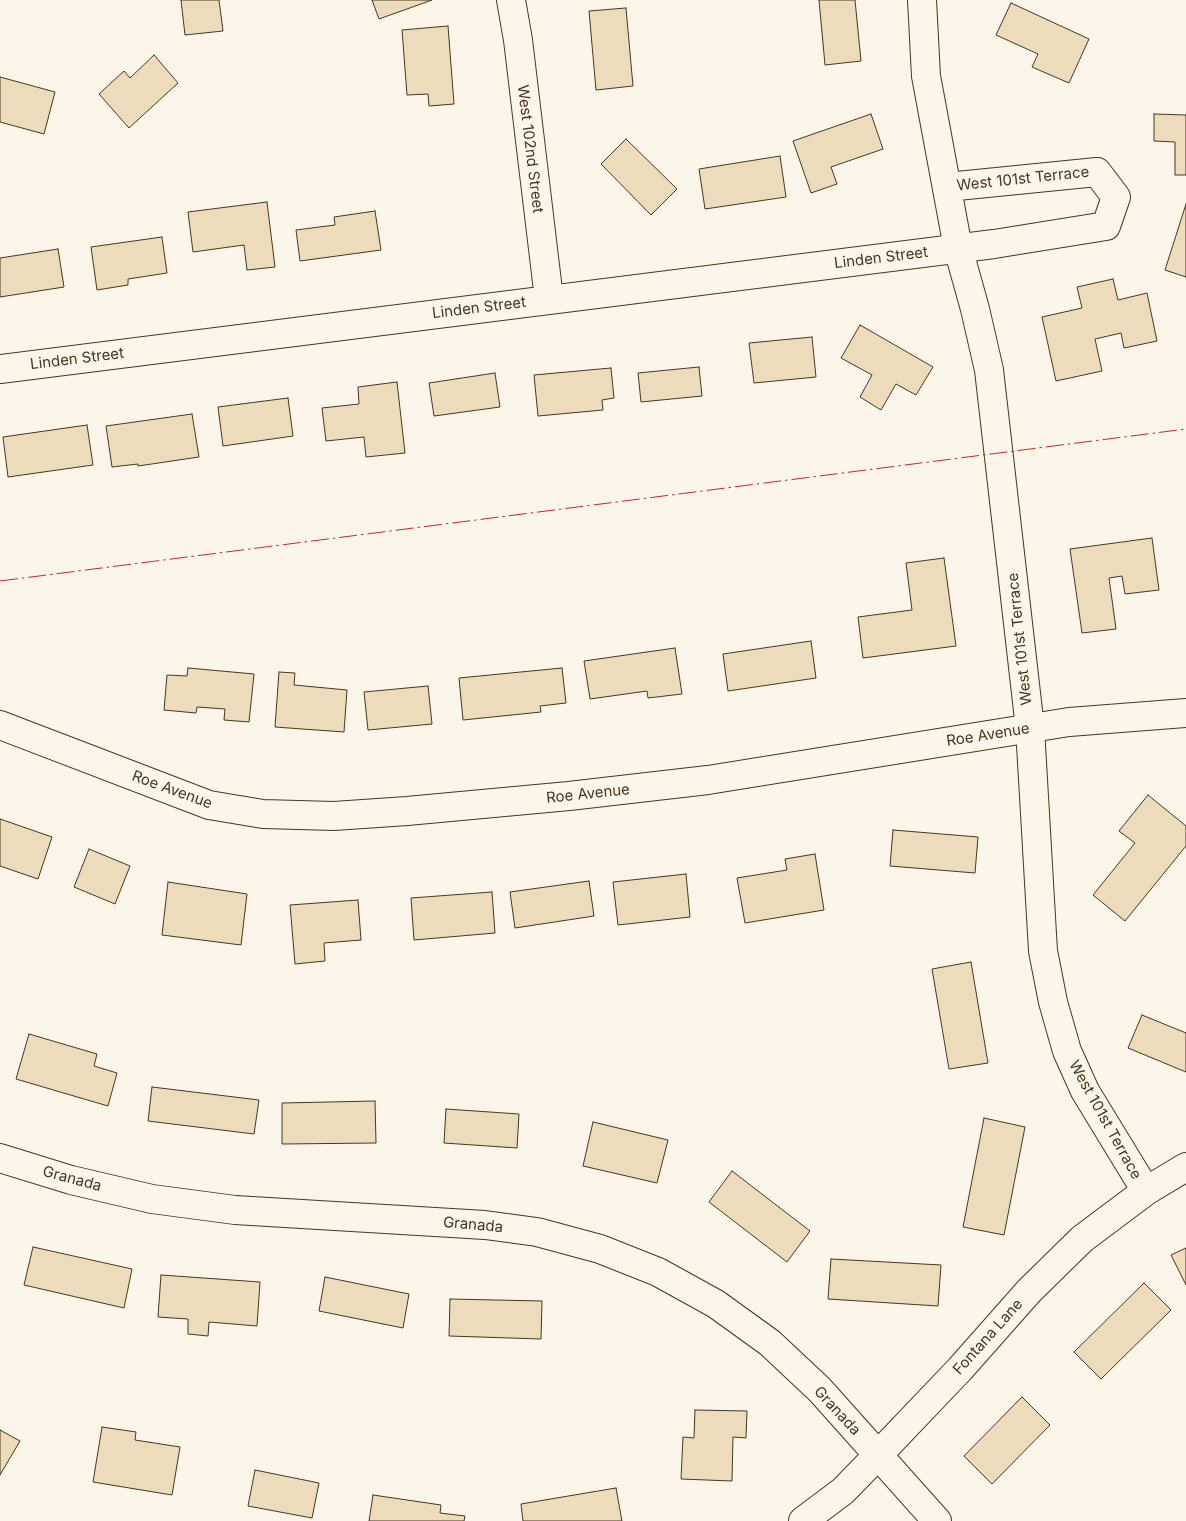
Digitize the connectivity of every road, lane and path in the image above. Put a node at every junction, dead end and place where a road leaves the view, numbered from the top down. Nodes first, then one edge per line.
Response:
1 (511, 0) edge
2 (922, 0) edge
3 (947, 187) junction
4 (958, 248) junction
5 (549, 299) junction
6 (0, 369) edge
7 (1186, 712) edge
8 (0, 725) edge
9 (1030, 728) junction
10 (0, 1158) edge
11 (1186, 1167) edge
12 (1146, 1191) junction
13 (878, 1455) junction
14 (803, 1521) edge
15 (937, 1521) edge

1 - 5 street, West 102nd Street
2 - 3 street, West 101st Terrace
3 - 4 street, West 101st Terrace
3 - 4 street, West 101st Terrace
4 - 5 street, Linden Street
4 - 9 street, West 101st Terrace
5 - 6 street, Linden Street
7 - 9 street, Roe Avenue
8 - 9 street, Roe Avenue
9 - 12 street, West 101st Terrace
10 - 13 street, Granada
11 - 12 street, Fontana Lane
12 - 13 street, Fontana Lane
13 - 14 street, Fontana Lane
13 - 15 street, Granada

